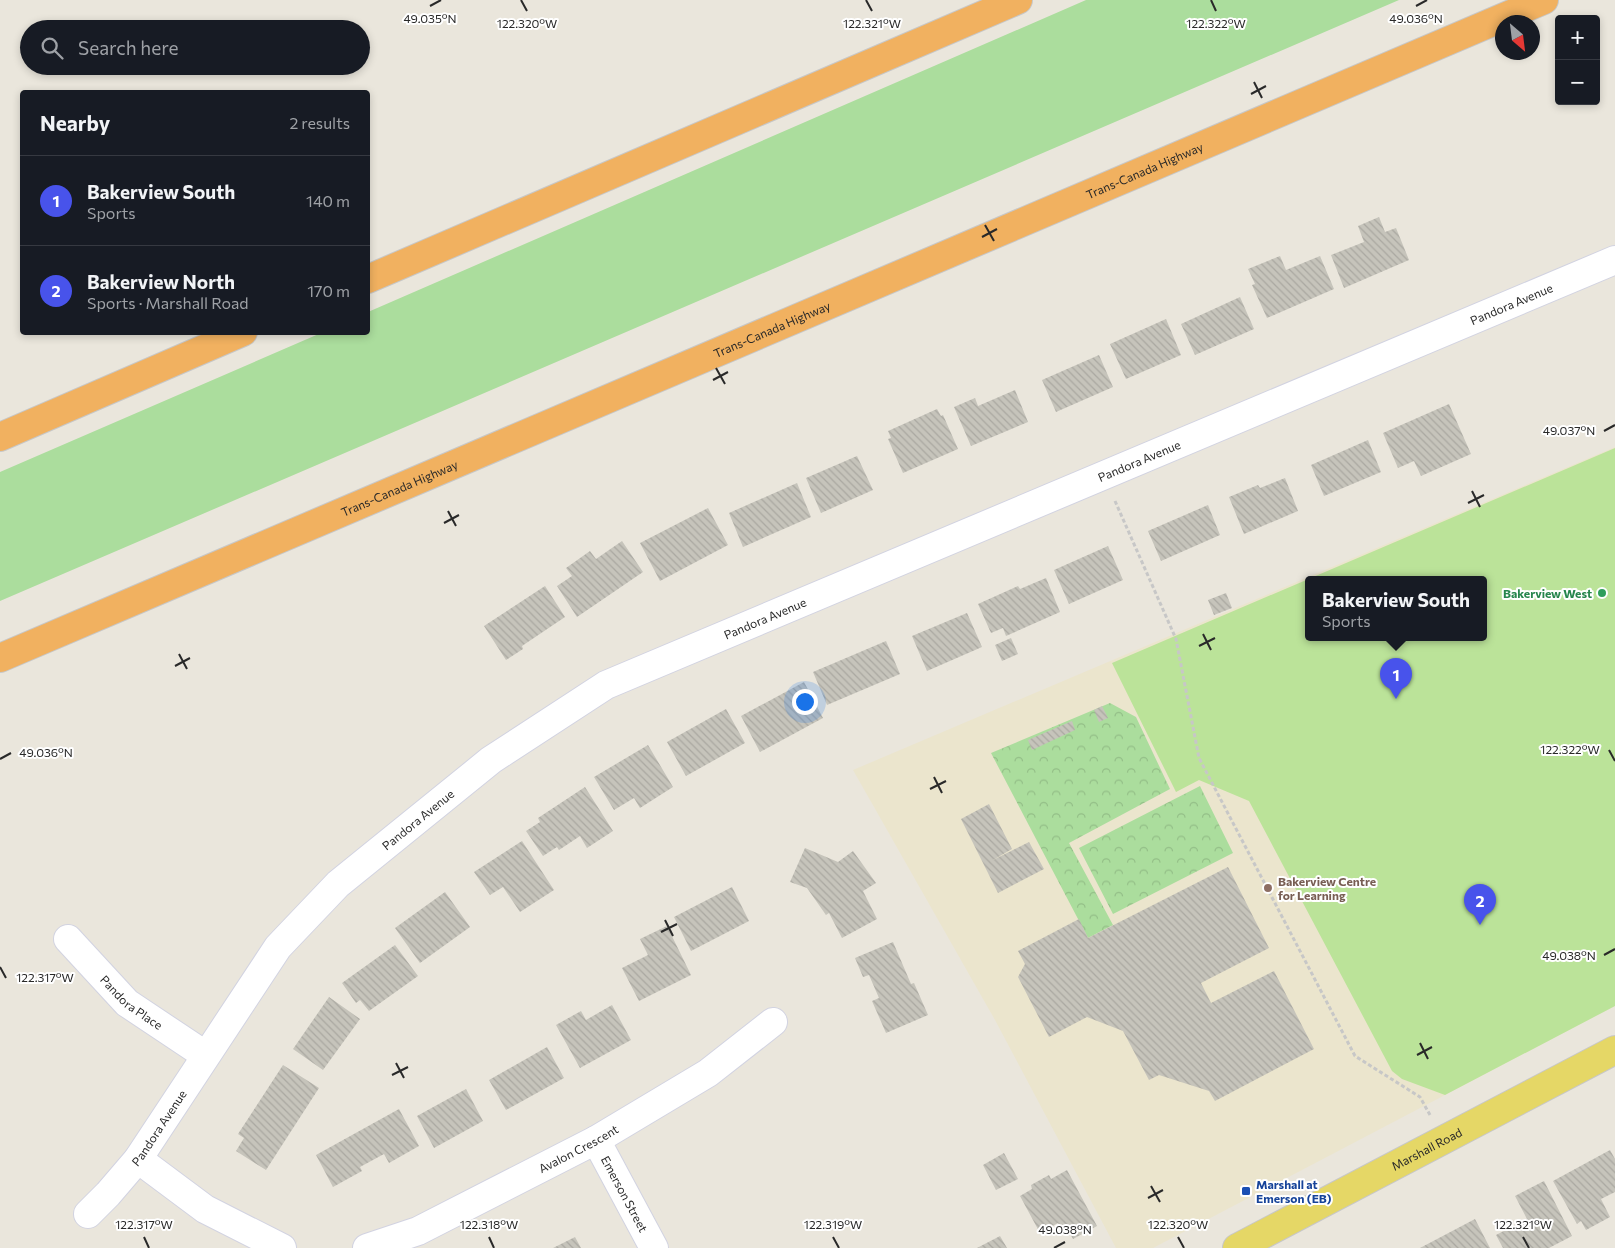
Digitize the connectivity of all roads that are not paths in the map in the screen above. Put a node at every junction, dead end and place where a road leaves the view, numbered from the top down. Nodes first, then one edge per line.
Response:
1 (1018, 0) edge
2 (1544, 0) edge
3 (1615, 260) edge
4 (370, 278) edge
5 (236, 335) edge
6 (0, 437) edge
7 (0, 658) edge
8 (68, 938) dead end
9 (774, 1022) dead end
10 (1615, 1050) edge
11 (205, 1055) junction
12 (596, 1140) junction
13 (138, 1159) junction
14 (88, 1214) dead end
15 (282, 1248) edge
16 (367, 1248) edge
17 (654, 1248) edge
18 (1237, 1248) edge

1 - 4 highway
2 - 7 highway, Trans-Canada Highway
3 - 11 street, Pandora Avenue
5 - 6 highway
8 - 11 street, Pandora Place
9 - 12 street, Avalon Crescent
10 - 18 main road, Marshall Road
11 - 13 street, Pandora Avenue
12 - 16 street, Avalon Crescent
12 - 17 street, Emerson Street
13 - 14 street, Pandora Avenue
13 - 15 street

